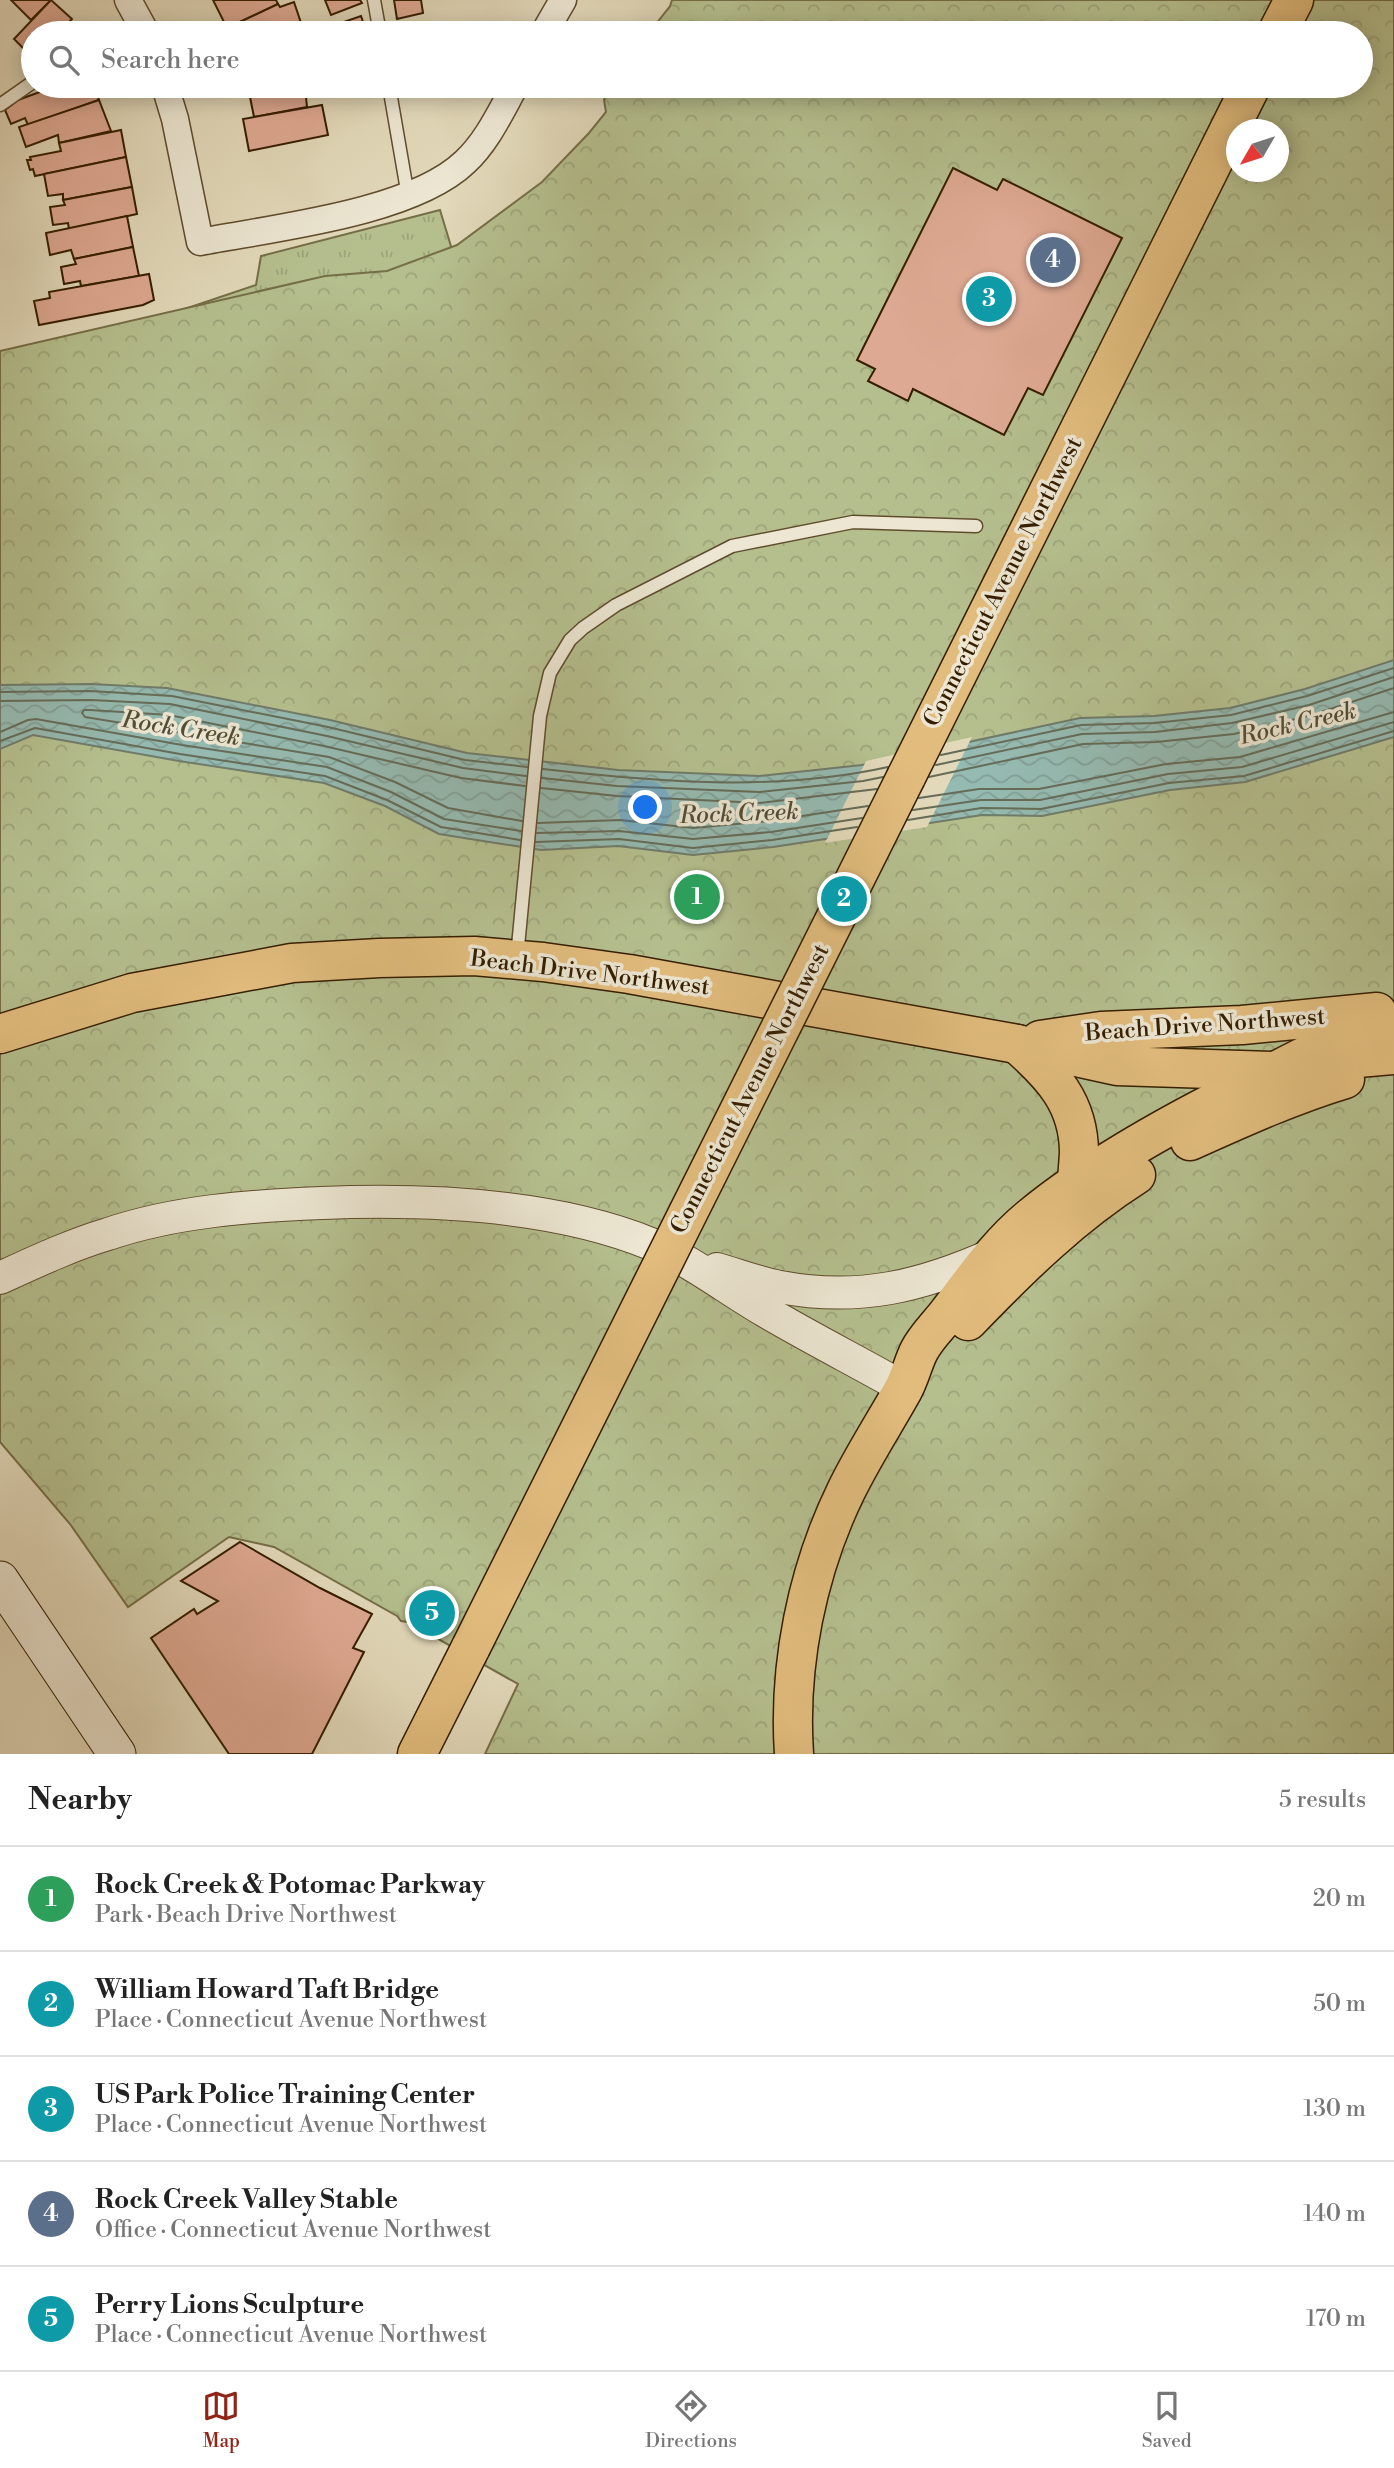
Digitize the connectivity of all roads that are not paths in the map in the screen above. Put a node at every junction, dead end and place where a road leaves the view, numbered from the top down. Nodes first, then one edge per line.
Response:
1 (128, 0) edge
2 (374, 0) edge
3 (563, 0) edge
4 (1294, 0) edge
5 (138, 21) edge
6 (378, 21) edge
7 (551, 21) edge
8 (1284, 21) edge
9 (21, 90) edge
10 (168, 98) edge
11 (391, 98) edge
12 (508, 98) edge
13 (1245, 98) edge
14 (0, 105) edge
15 (408, 196) junction
16 (976, 526) dead end
17 (517, 960) junction
18 (1394, 1011) edge
19 (1394, 1022) edge
20 (0, 1034) edge
21 (1017, 1044) junction
22 (1394, 1055) edge
23 (1394, 1065) edge
24 (1275, 1071) junction
25 (1077, 1200) junction
26 (993, 1254) junction
27 (685, 1260) junction
28 (0, 1278) edge
29 (904, 1388) junction
30 (5, 1598) edge
31 (117, 1754) edge
32 (417, 1754) edge
33 (794, 1754) edge

1 - 5 street
2 - 6 lane
3 - 7 street
4 - 8 main road
9 - 14 lane
10 - 15 street
11 - 15 lane
12 - 15 street
13 - 32 main road, Connecticut Avenue Northwest, bridge
16 - 17 lane
17 - 20 main road, Beach Drive Northwest
17 - 21 main road, Beach Drive Northwest
18 - 21 main road, Beach Drive Northwest
19 - 24 main road
21 - 24 main road, Beach Drive Northwest
21 - 25 main road
22 - 24 main road, Beach Drive Northwest
23 - 25 main road
24 - 25 main road
25 - 26 main road
25 - 29 main road
26 - 27 street
26 - 29 main road
27 - 28 street
27 - 29 street
29 - 33 main road
30 - 31 main road

